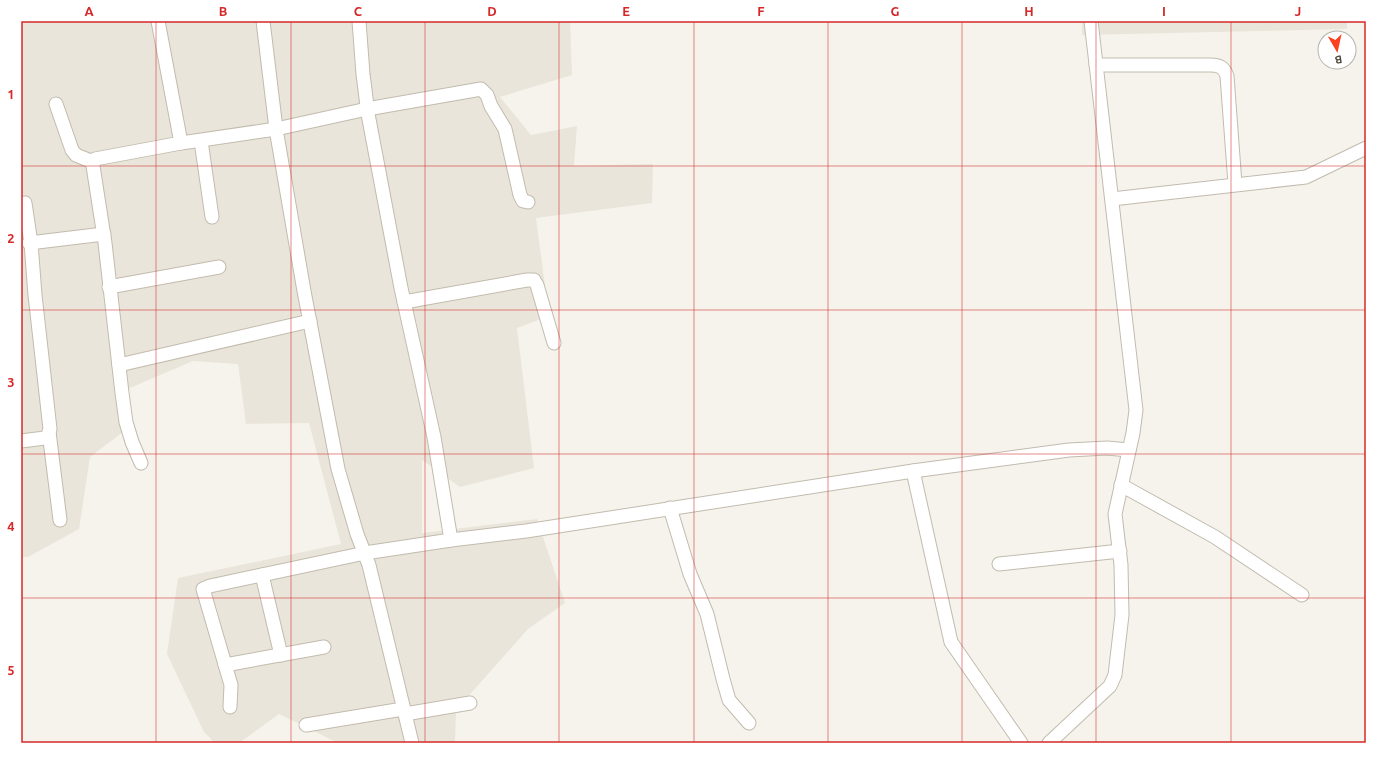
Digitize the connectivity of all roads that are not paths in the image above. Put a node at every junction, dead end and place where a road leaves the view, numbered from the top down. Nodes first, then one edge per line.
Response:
1 (158, 21) edge
2 (262, 21) edge
3 (359, 21) edge
4 (1091, 21) edge
5 (1096, 65) junction
6 (56, 104) dead end
7 (368, 109) junction
8 (276, 128) junction
9 (201, 141) junction
10 (181, 143) junction
11 (1366, 148) edge
12 (93, 162) junction
13 (1235, 184) junction
14 (1112, 199) junction
15 (528, 202) dead end
16 (25, 203) dead end
17 (212, 217) dead end
18 (104, 234) junction
19 (30, 243) junction
20 (219, 267) dead end
21 (109, 287) junction
22 (404, 302) junction
23 (310, 321) junction
24 (554, 344) dead end
25 (119, 365) junction
26 (49, 432) junction
27 (21, 441) edge
28 (1129, 450) junction
29 (141, 463) dead end
30 (913, 471) junction
31 (1121, 485) junction
32 (670, 508) junction
33 (60, 520) dead end
34 (451, 540) junction
35 (1120, 551) junction
36 (366, 553) junction
37 (999, 564) dead end
38 (262, 575) junction
39 (1302, 595) dead end
40 (324, 647) dead end
41 (281, 655) junction
42 (225, 665) junction
43 (470, 703) dead end
44 (230, 707) dead end
45 (404, 711) junction
46 (749, 723) dead end
47 (306, 725) dead end
48 (412, 743) edge
49 (1021, 743) edge
50 (1049, 743) edge

1 - 10 street
2 - 8 street
3 - 7 street
4 - 5 street
5 - 13 street
5 - 14 street
6 - 12 street
7 - 8 street
7 - 15 street
7 - 22 street
8 - 9 street
8 - 23 street
9 - 10 street
9 - 17 street
10 - 12 street
11 - 13 street
12 - 18 street
13 - 14 street
14 - 28 street
16 - 19 street
18 - 19 street
18 - 21 street
19 - 26 street
20 - 21 street
21 - 25 street
22 - 24 street
22 - 34 street
23 - 25 street
23 - 36 street
25 - 29 street
26 - 27 street
26 - 33 street
28 - 30 street
28 - 31 street
30 - 32 street
30 - 49 street
31 - 35 street
31 - 39 street
32 - 34 street
32 - 46 street
34 - 36 street
35 - 37 street
35 - 50 street
36 - 38 street
36 - 45 street
38 - 41 street
38 - 42 street
40 - 41 street
41 - 42 street
42 - 44 street
43 - 45 street
45 - 47 street
45 - 48 street

